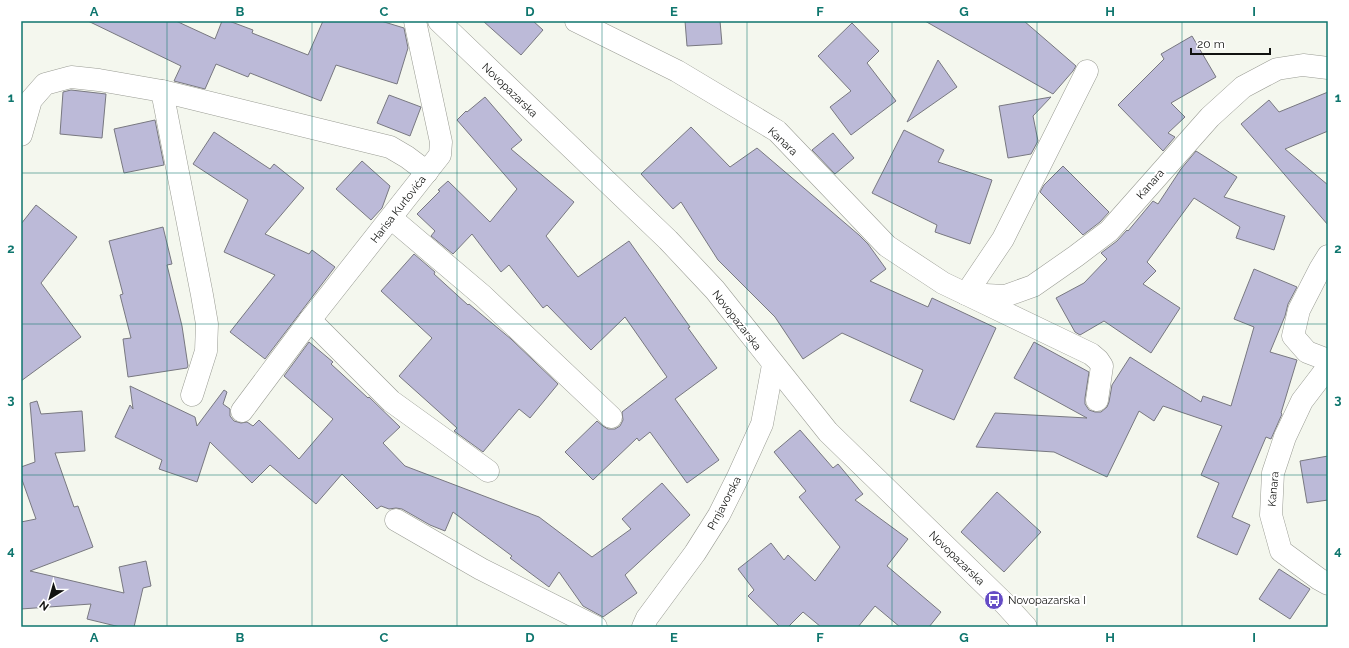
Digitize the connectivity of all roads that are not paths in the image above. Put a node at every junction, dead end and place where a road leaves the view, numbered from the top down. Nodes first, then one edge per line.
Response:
1 (415, 21) edge
2 (439, 21) edge
3 (576, 21) edge
4 (1328, 68) edge
5 (1087, 71) dead end
6 (162, 91) junction
7 (21, 135) edge
8 (427, 172) junction
9 (391, 218) junction
10 (1328, 256) edge
11 (966, 294) junction
12 (310, 320) junction
13 (1328, 360) edge
14 (773, 365) junction
15 (1328, 367) edge
16 (192, 395) dead end
17 (1097, 400) dead end
18 (242, 411) dead end
19 (611, 417) dead end
20 (488, 471) dead end
21 (396, 520) dead end
22 (1328, 584) edge
23 (596, 627) edge
24 (643, 627) edge
25 (1026, 627) edge

1 - 8 street
2 - 14 street, Novopazarska
3 - 11 street, Kanara
4 - 11 street, Kanara
5 - 11 street
6 - 7 street, Harisa Kurtovića
6 - 8 street, Harisa Kurtovića
6 - 16 street
8 - 9 street, Harisa Kurtovića
9 - 12 street, Harisa Kurtovića
9 - 19 street
10 - 13 street
11 - 17 street
12 - 18 street, Harisa Kurtovića
12 - 20 street
14 - 24 street, Prnjavorska
14 - 25 street, Novopazarska
15 - 22 street, Kanara
21 - 23 street

